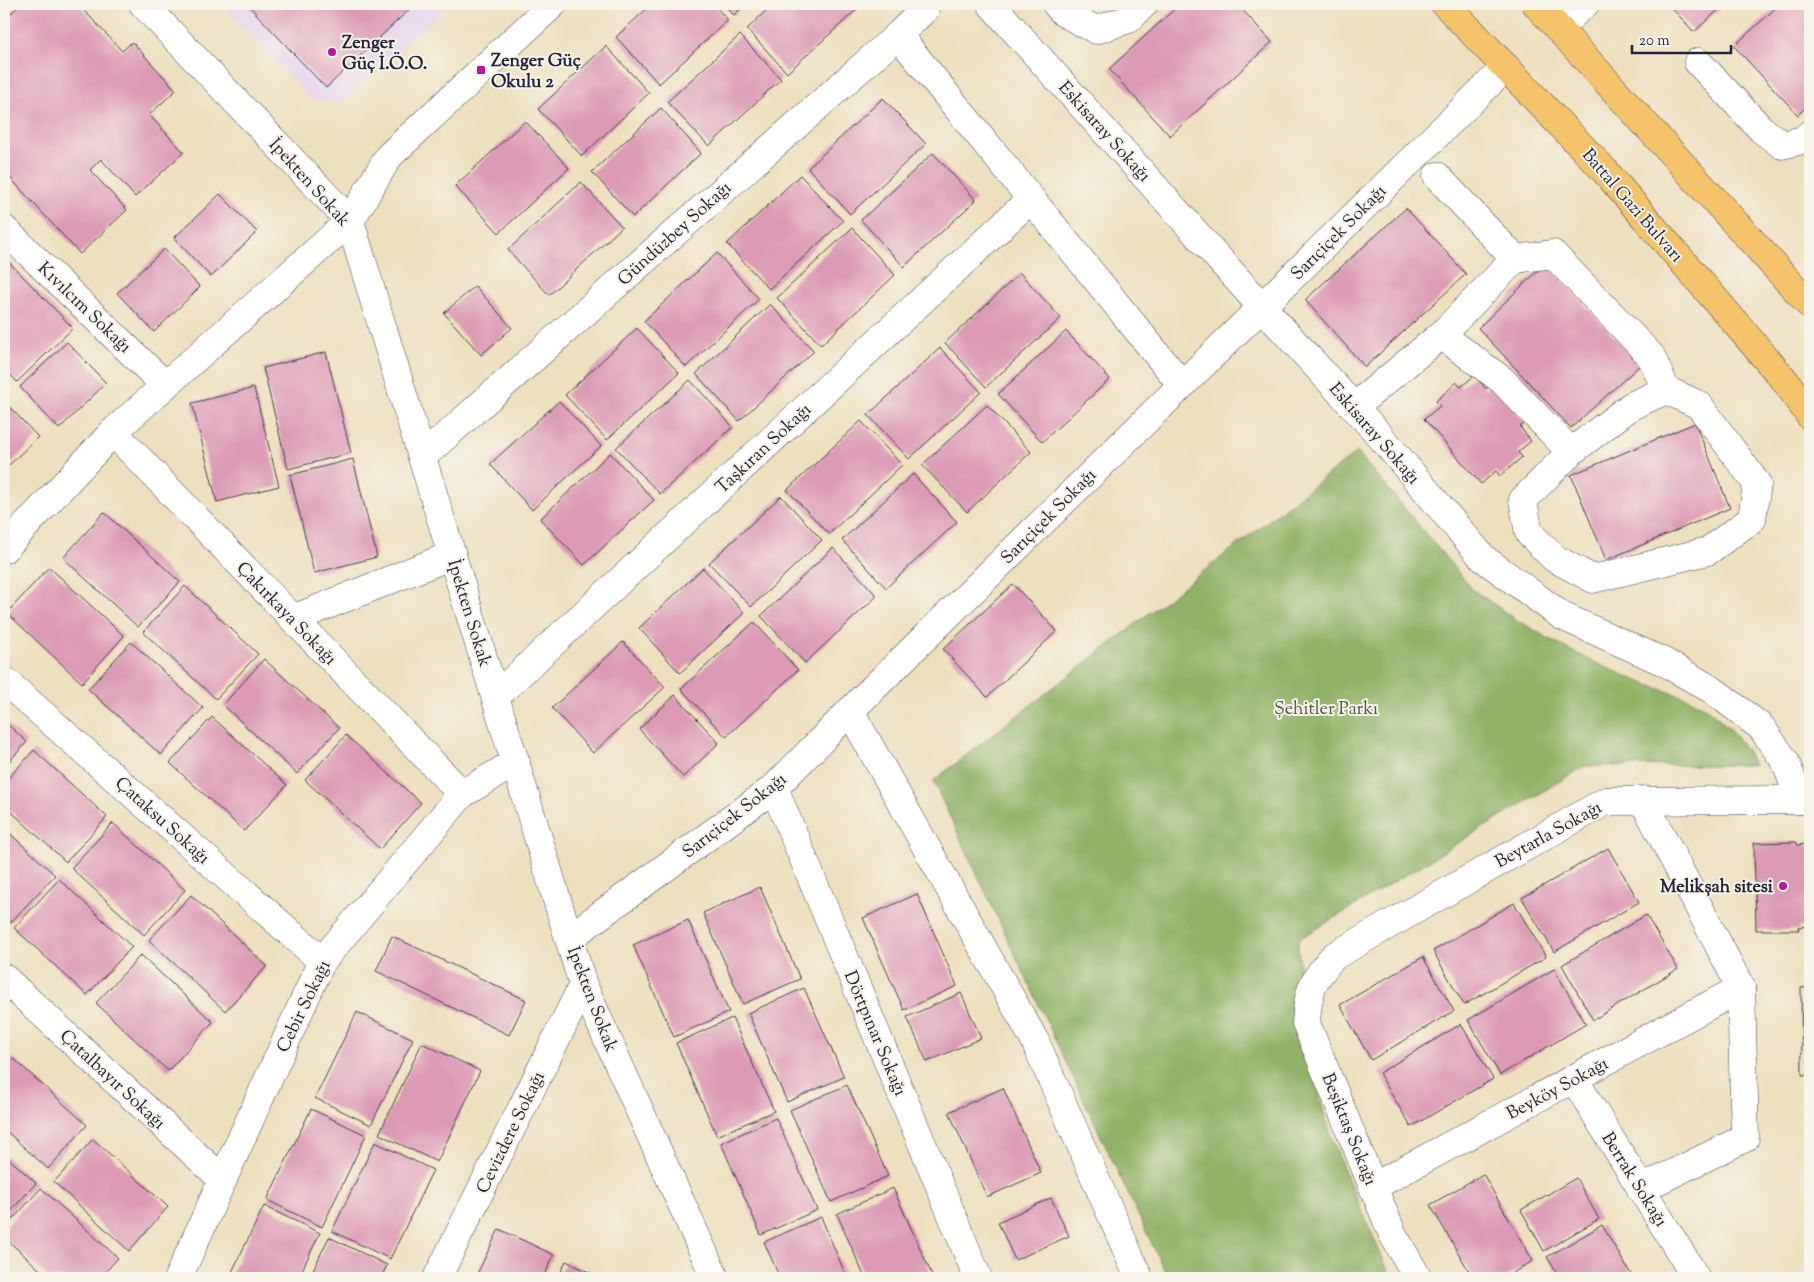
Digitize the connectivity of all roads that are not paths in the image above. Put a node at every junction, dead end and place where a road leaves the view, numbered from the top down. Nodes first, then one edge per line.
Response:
1 (143, 4) edge
2 (553, 4) edge
3 (991, 4) edge
4 (1056, 4) edge
5 (1144, 4) edge
6 (1445, 4) edge
7 (1536, 4) edge
8 (1585, 4) edge
9 (922, 6) edge
10 (1558, 28) junction
11 (898, 35) junction
12 (1698, 62) dead end
13 (1506, 67) junction
14 (1810, 134) edge
15 (1437, 176) dead end
16 (1031, 200) junction
17 (350, 221) junction
18 (4, 228) edge
19 (1515, 259) junction
20 (1810, 305) edge
21 (1262, 307) junction
22 (1441, 335) junction
23 (1182, 384) junction
24 (165, 386) junction
25 (1666, 390) junction
26 (1354, 407) junction
27 (1810, 416) edge
28 (112, 432) junction
29 (1571, 452) junction
30 (422, 457) junction
31 (4, 549) edge
32 (452, 555) junction
33 (293, 619) junction
34 (4, 680) edge
35 (496, 696) junction
36 (850, 711) junction
37 (516, 762) junction
38 (774, 788) junction
39 (462, 794) junction
40 (1643, 800) junction
41 (1805, 800) edge
42 (569, 938) junction
43 (322, 961) junction
44 (1318, 975) joint
45 (4, 978) edge
46 (584, 985) junction
47 (1741, 988) junction
48 (1574, 1079) junction
49 (223, 1180) junction
50 (1373, 1187) junction
51 (1641, 1190) junction
52 (704, 1271) edge
53 (178, 1278) edge
54 (438, 1278) edge
55 (978, 1278) edge
56 (1139, 1278) edge
57 (1418, 1278) edge
58 (1696, 1278) edge

1 - 17 street, İpekten Sokak
2 - 17 street
3 - 21 street, Eskisaray Sokağı
4 - 5 street
6 - 13 main road, Battal Gazi Bulvarı
7 - 10 main road
8 - 10 street
9 - 11 street, Gündüzbey Sokağı
10 - 20 main road
11 - 16 street
11 - 30 street, Gündüzbey Sokağı
12 - 14 street
13 - 21 street, Sarıçiçek Sokağı
13 - 27 main road, Battal Gazi Bulvarı
15 - 19 street
16 - 23 street
16 - 35 street, Taşkıran Sokağı
17 - 24 street
17 - 30 street, İpekten Sokak
18 - 24 street, Kıvılcım Sokağı
19 - 22 street
19 - 25 street
21 - 23 street, Sarıçiçek Sokağı
21 - 26 street, Eskisaray Sokağı
22 - 26 street
22 - 29 street
23 - 36 street, Sarıçiçek Sokağı
24 - 28 street
25 - 29 street
25 - 29 street
26 - 41 street, Eskisaray Sokağı
28 - 31 street
28 - 33 street, Çakırkaya Sokağı
30 - 32 street, İpekten Sokak
32 - 33 street
32 - 35 street, İpekten Sokak
33 - 39 street, Çakırkaya Sokağı
34 - 43 street, Çataksu Sokağı
35 - 37 street, İpekten Sokak
36 - 38 street, Sarıçiçek Sokağı
36 - 56 street
37 - 39 street, Cebir Sokağı
37 - 42 street, İpekten Sokak
38 - 42 street, Sarıçiçek Sokağı
38 - 55 street, Dörtpınar Sokağı
39 - 43 street, Cebir Sokağı
40 - 41 street, Beytarla Sokağı
40 - 44 street, Beytarla Sokağı
40 - 47 street
42 - 46 street, İpekten Sokak
43 - 49 street, Cebir Sokağı
44 - 50 street, Beşiktaş Sokağı
45 - 49 street, Çatalbayır Sokağı
46 - 52 street, İpekten Sokak
46 - 54 street, Cevizdere Sokağı
47 - 48 street, Beyköy Sokağı
47 - 51 street
48 - 50 street, Beyköy Sokağı
48 - 51 street, Berrak Sokağı
49 - 53 street, Cebir Sokağı
50 - 57 street, Beşiktaş Sokağı
51 - 58 street, Berrak Sokağı

